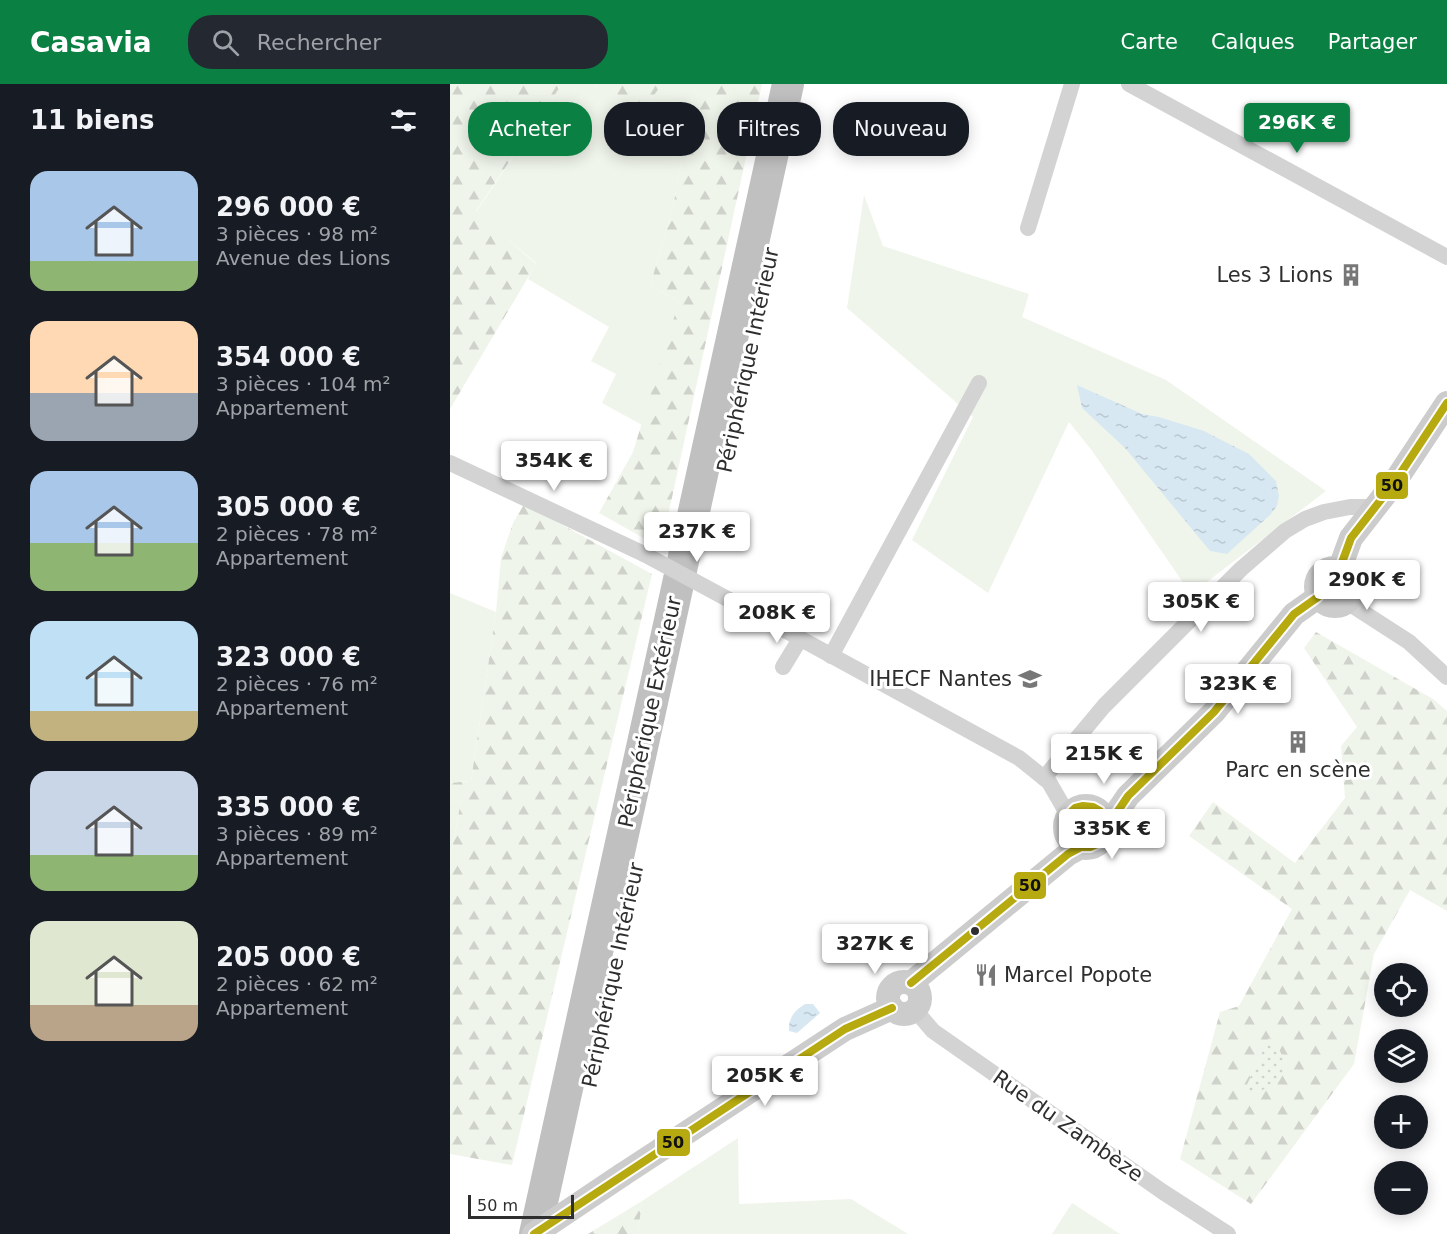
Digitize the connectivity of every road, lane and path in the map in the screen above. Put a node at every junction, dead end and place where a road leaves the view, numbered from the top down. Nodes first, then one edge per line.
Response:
1 (788, 84) edge
2 (809, 84) edge
3 (1072, 84) edge
4 (1129, 84) edge
5 (1029, 228) dead end
6 (1447, 257) edge
7 (979, 383) dead end
8 (1447, 403) edge
9 (450, 463) edge
10 (1375, 507) junction
11 (1340, 568) junction
12 (1318, 597) junction
13 (1347, 602) junction
14 (800, 639) junction
15 (831, 656) junction
16 (783, 667) dead end
17 (1447, 677) edge
18 (1044, 778) junction
19 (1068, 815) junction
20 (1103, 819) junction
21 (1081, 847) junction
22 (903, 1009) junction
23 (534, 1234) edge
24 (556, 1234) edge
25 (1228, 1234) edge

1 - 23 highway, Périphérique Extérieur
2 - 24 highway, Périphérique Intérieur
3 - 5 street
4 - 6 street
7 - 15 street
8 - 10 street
9 - 14 street, bridge
10 - 11 street
10 - 18 street
11 - 12 street
11 - 13 street
12 - 13 street
12 - 20 street
13 - 17 street
14 - 15 street
14 - 16 street
15 - 18 street
18 - 19 street
19 - 20 street
19 - 21 street
20 - 21 street
21 - 22 street
22 - 23 street, bridge
22 - 25 street, Rue du Zambèze

